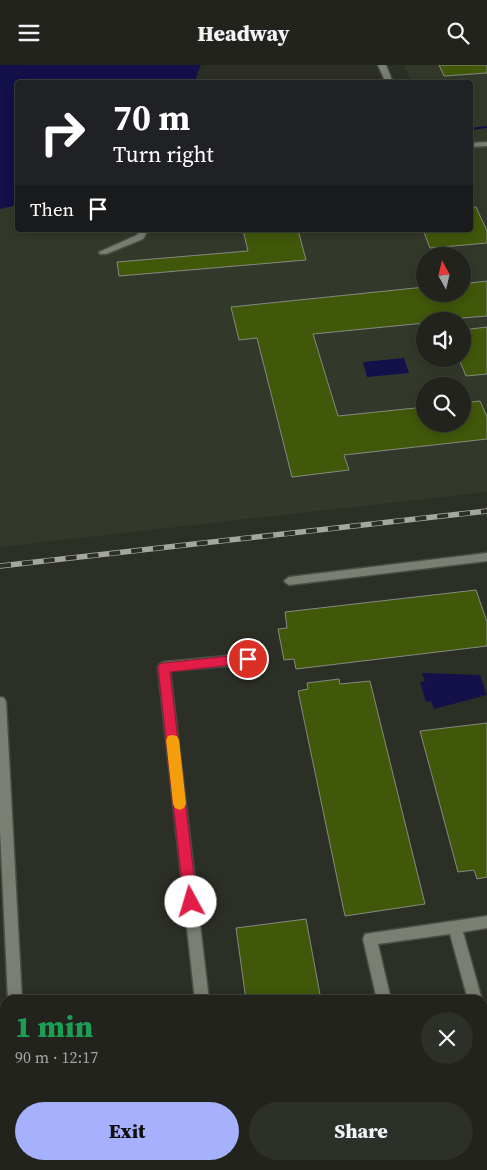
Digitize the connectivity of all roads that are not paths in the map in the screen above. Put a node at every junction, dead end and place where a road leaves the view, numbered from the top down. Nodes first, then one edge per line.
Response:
1 (382, 65) edge
2 (389, 80) edge
3 (487, 144) edge
4 (473, 145) edge
5 (143, 232) edge
6 (103, 252) dead end
7 (487, 557) edge
8 (289, 581) dead end
9 (248, 659) dead end
10 (0, 702) edge
11 (487, 922) edge
12 (456, 926) junction
13 (15, 995) edge
14 (201, 995) edge
15 (383, 995) edge
16 (474, 995) edge

1 - 2 lane
3 - 4 lane
5 - 6 lane
7 - 8 lane
9 - 14 lane
10 - 13 lane
11 - 12 lane
12 - 15 lane
12 - 16 lane

